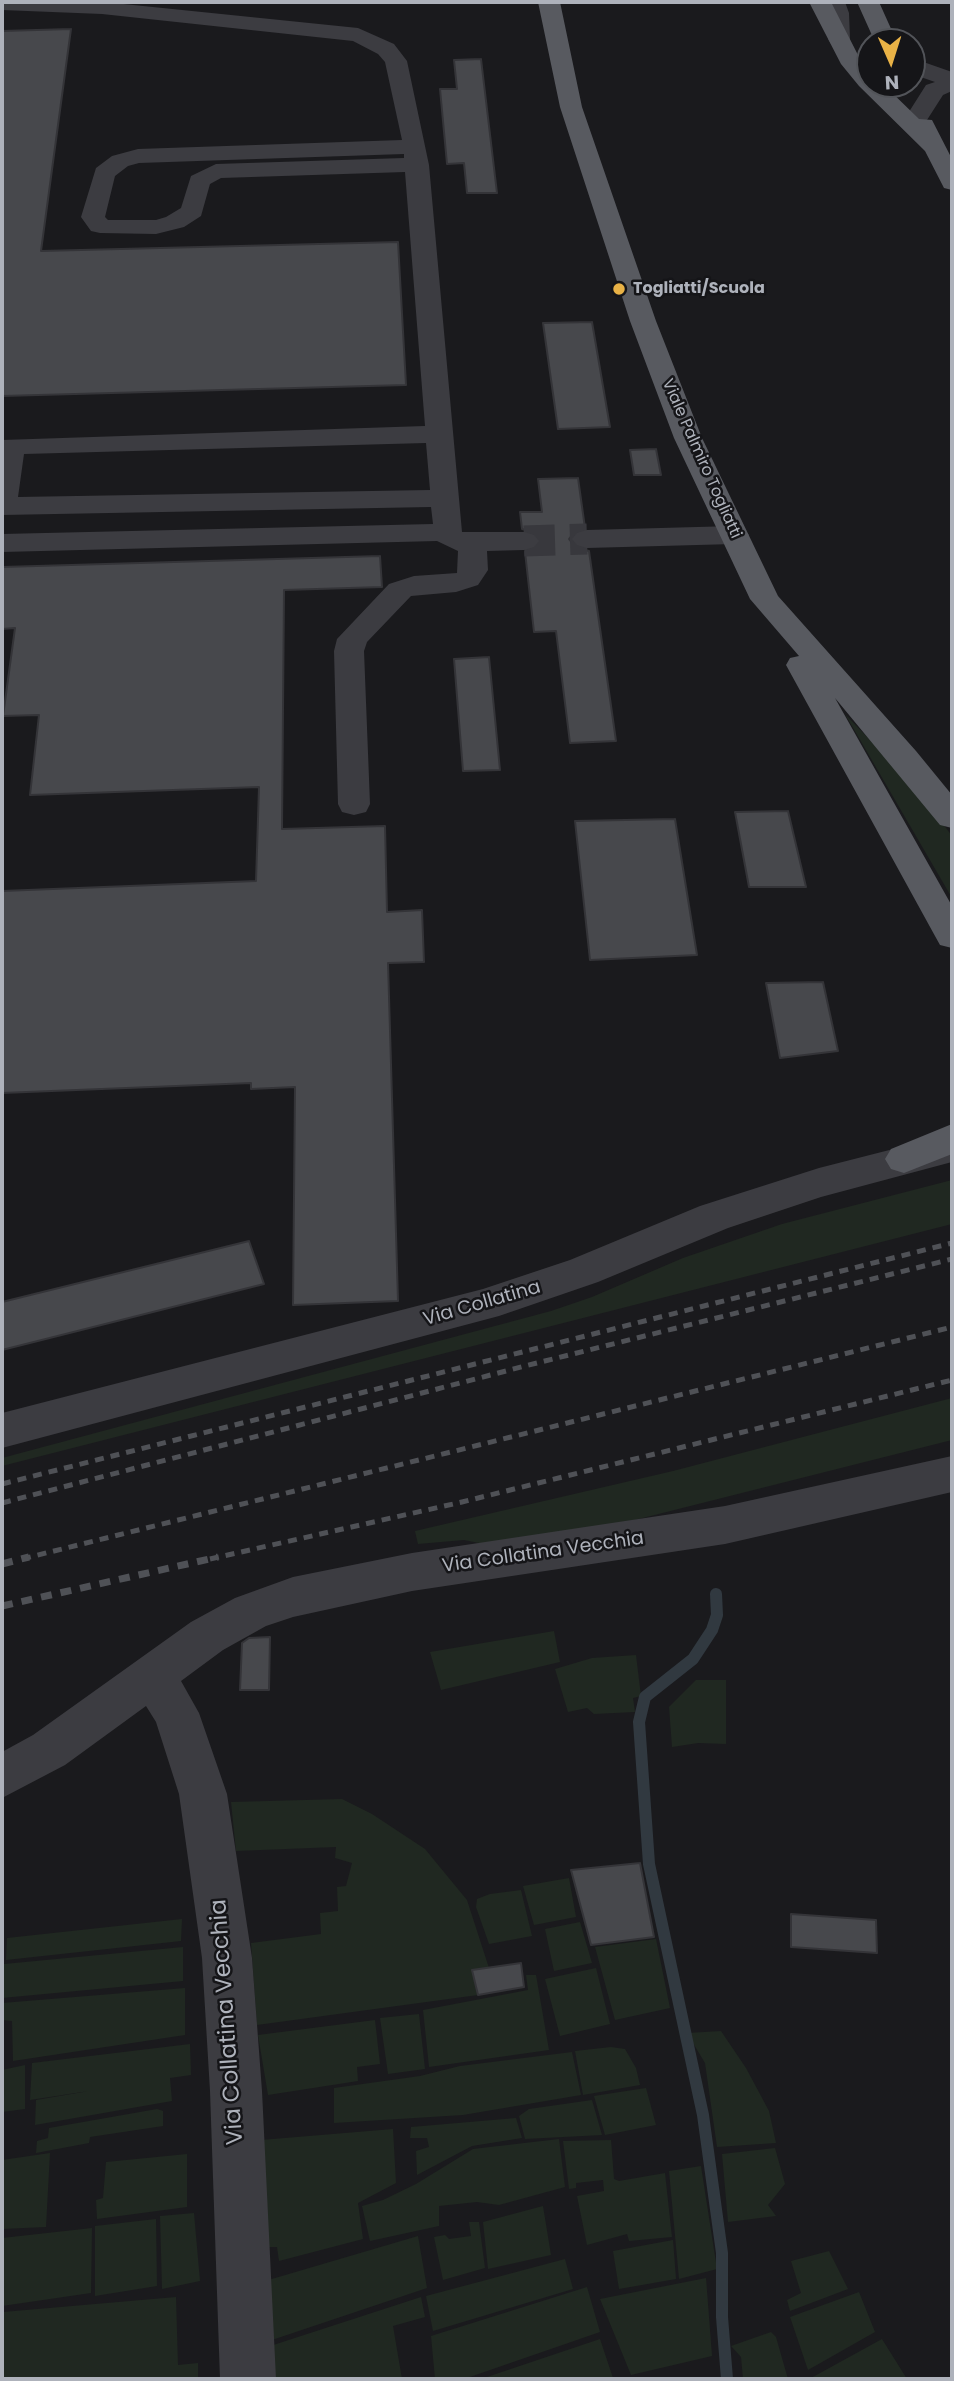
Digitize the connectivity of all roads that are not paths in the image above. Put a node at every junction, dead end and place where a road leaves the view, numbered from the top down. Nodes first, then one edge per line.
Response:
1 (549, 2) edge
2 (820, 2) edge
3 (834, 2) edge
4 (869, 2) edge
5 (2, 4) edge
6 (880, 28) edge
7 (839, 39) junction
8 (856, 61) edge
9 (926, 73) edge
10 (926, 80) edge
11 (952, 80) edge
12 (889, 98) edge
13 (910, 98) edge
14 (919, 115) junction
15 (934, 146) junction
16 (416, 156) junction
17 (952, 183) edge
18 (438, 434) junction
19 (445, 498) junction
20 (2, 506) edge
21 (734, 535) junction
22 (460, 537) junction
23 (587, 539) tunnel mouth
24 (524, 541) tunnel mouth
25 (2, 543) edge
26 (765, 599) junction
27 (354, 804) dead end
28 (952, 817) edge
29 (951, 933) edge
30 (952, 1138) edge
31 (952, 1148) edge
32 (904, 1159) junction
33 (2, 1431) edge
34 (952, 1474) edge
35 (153, 1677) junction
36 (2, 1776) edge
37 (248, 2379) edge

1 - 21 main road, Viale Palmiro Togliatti
2 - 7 main road
3 - 7 street
4 - 6 main road
5 - 16 street
7 - 8 main road
9 - 11 street
10 - 11 street
11 - 14 street
12 - 15 main road
13 - 14 main road
14 - 15 main road
15 - 17 main road
16 - 16 street
16 - 18 street
18 - 19 street
18 - 20 street
19 - 20 street
19 - 22 street
21 - 23 street
21 - 26 main road, Viale Palmiro Togliatti
22 - 24 street
22 - 25 street
22 - 27 street
26 - 28 main road, Viale Palmiro Togliatti
26 - 29 main road
30 - 32 main road
31 - 32 street, Via Collatina
32 - 33 street, Via Collatina
34 - 35 street, Via Collatina Vecchia
35 - 36 street, Via Collatina Vecchia
35 - 37 street, Via Collatina Vecchia

